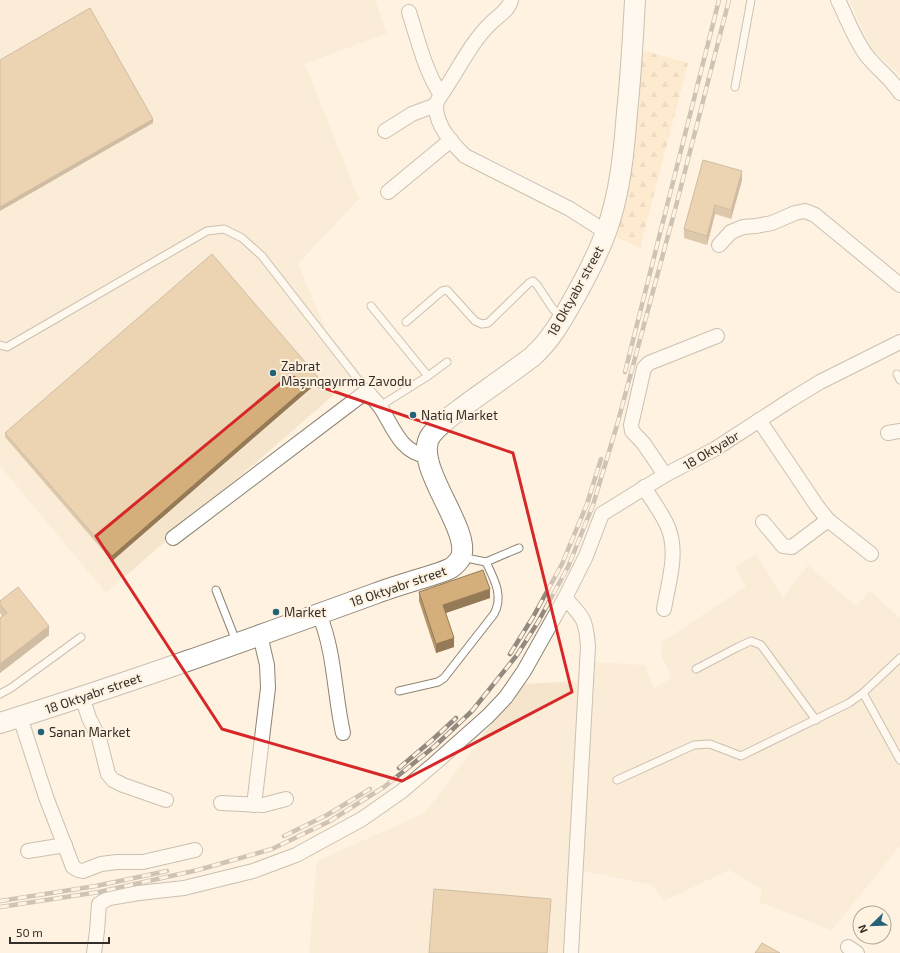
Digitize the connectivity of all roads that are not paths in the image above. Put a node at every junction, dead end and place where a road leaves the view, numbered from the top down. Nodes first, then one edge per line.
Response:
1 (511, 0) edge
2 (635, 0) edge
3 (751, 0) edge
4 (838, 0) edge
5 (409, 12) dead end
6 (735, 87) dead end
7 (900, 93) edge
8 (439, 100) junction
9 (385, 131) dead end
10 (451, 140) junction
11 (388, 192) dead end
12 (606, 232) junction
13 (719, 245) dead end
14 (900, 284) edge
15 (371, 306) dead end
16 (562, 319) junction
17 (406, 322) dead end
18 (717, 336) dead end
19 (900, 342) edge
20 (0, 346) edge
21 (447, 362) dead end
22 (428, 376) junction
23 (367, 391) junction
24 (380, 406) junction
25 (759, 420) junction
26 (427, 456) junction
27 (665, 475) junction
28 (644, 487) junction
29 (828, 520) junction
30 (763, 522) dead end
31 (173, 538) dead end
32 (519, 548) dead end
33 (871, 554) dead end
34 (461, 557) junction
35 (486, 562) junction
36 (216, 590) dead end
37 (565, 598) junction
38 (664, 609) dead end
39 (318, 614) junction
40 (260, 635) junction
41 (81, 637) dead end
42 (237, 643) junction
43 (900, 658) edge
44 (696, 669) dead end
45 (399, 691) dead end
46 (863, 693) junction
47 (0, 694) edge
48 (82, 697) junction
49 (20, 717) junction
50 (816, 720) junction
51 (0, 723) edge
52 (343, 733) dead end
53 (900, 760) edge
54 (617, 780) dead end
55 (286, 799) dead end
56 (166, 800) dead end
57 (221, 803) dead end
58 (254, 805) junction
59 (64, 844) junction
60 (195, 850) dead end
61 (28, 851) dead end
62 (94, 953) edge
63 (571, 953) edge

1 - 8 street
2 - 12 street, 18 Oktyabr street
3 - 6 lane
4 - 7 street
5 - 8 street
8 - 9 street
8 - 10 street
10 - 11 street
10 - 12 street
12 - 16 street, 18 Oktyabr street
13 - 14 street
15 - 22 lane
16 - 17 lane
16 - 26 street, 18 Oktyabr street
18 - 27 street
19 - 25 street, 18 Oktyabr
20 - 23 lane
21 - 22 lane
22 - 24 lane
23 - 24 street
23 - 31 street
24 - 26 street
25 - 27 street, 18 Oktyabr
25 - 29 street
26 - 34 street, 18 Oktyabr street
27 - 28 street, 18 Oktyabr
28 - 37 street, 18 Oktyabr
28 - 38 street
29 - 30 street
29 - 33 street
32 - 35 lane
34 - 35 lane
34 - 39 street, 18 Oktyabr street
35 - 45 lane
36 - 42 lane
37 - 62 street, 18 Oktyabr
37 - 63 street
39 - 40 street, 18 Oktyabr street
39 - 52 street
40 - 42 street, 18 Oktyabr street
40 - 58 street
41 - 47 lane
42 - 48 street, 18 Oktyabr street
43 - 46 lane
44 - 50 lane
46 - 50 lane
46 - 53 lane
48 - 49 street, 18 Oktyabr street
48 - 56 street
49 - 51 street, 18 Oktyabr street
49 - 59 street
50 - 54 lane
55 - 58 street
57 - 58 street
59 - 60 street
59 - 61 street

